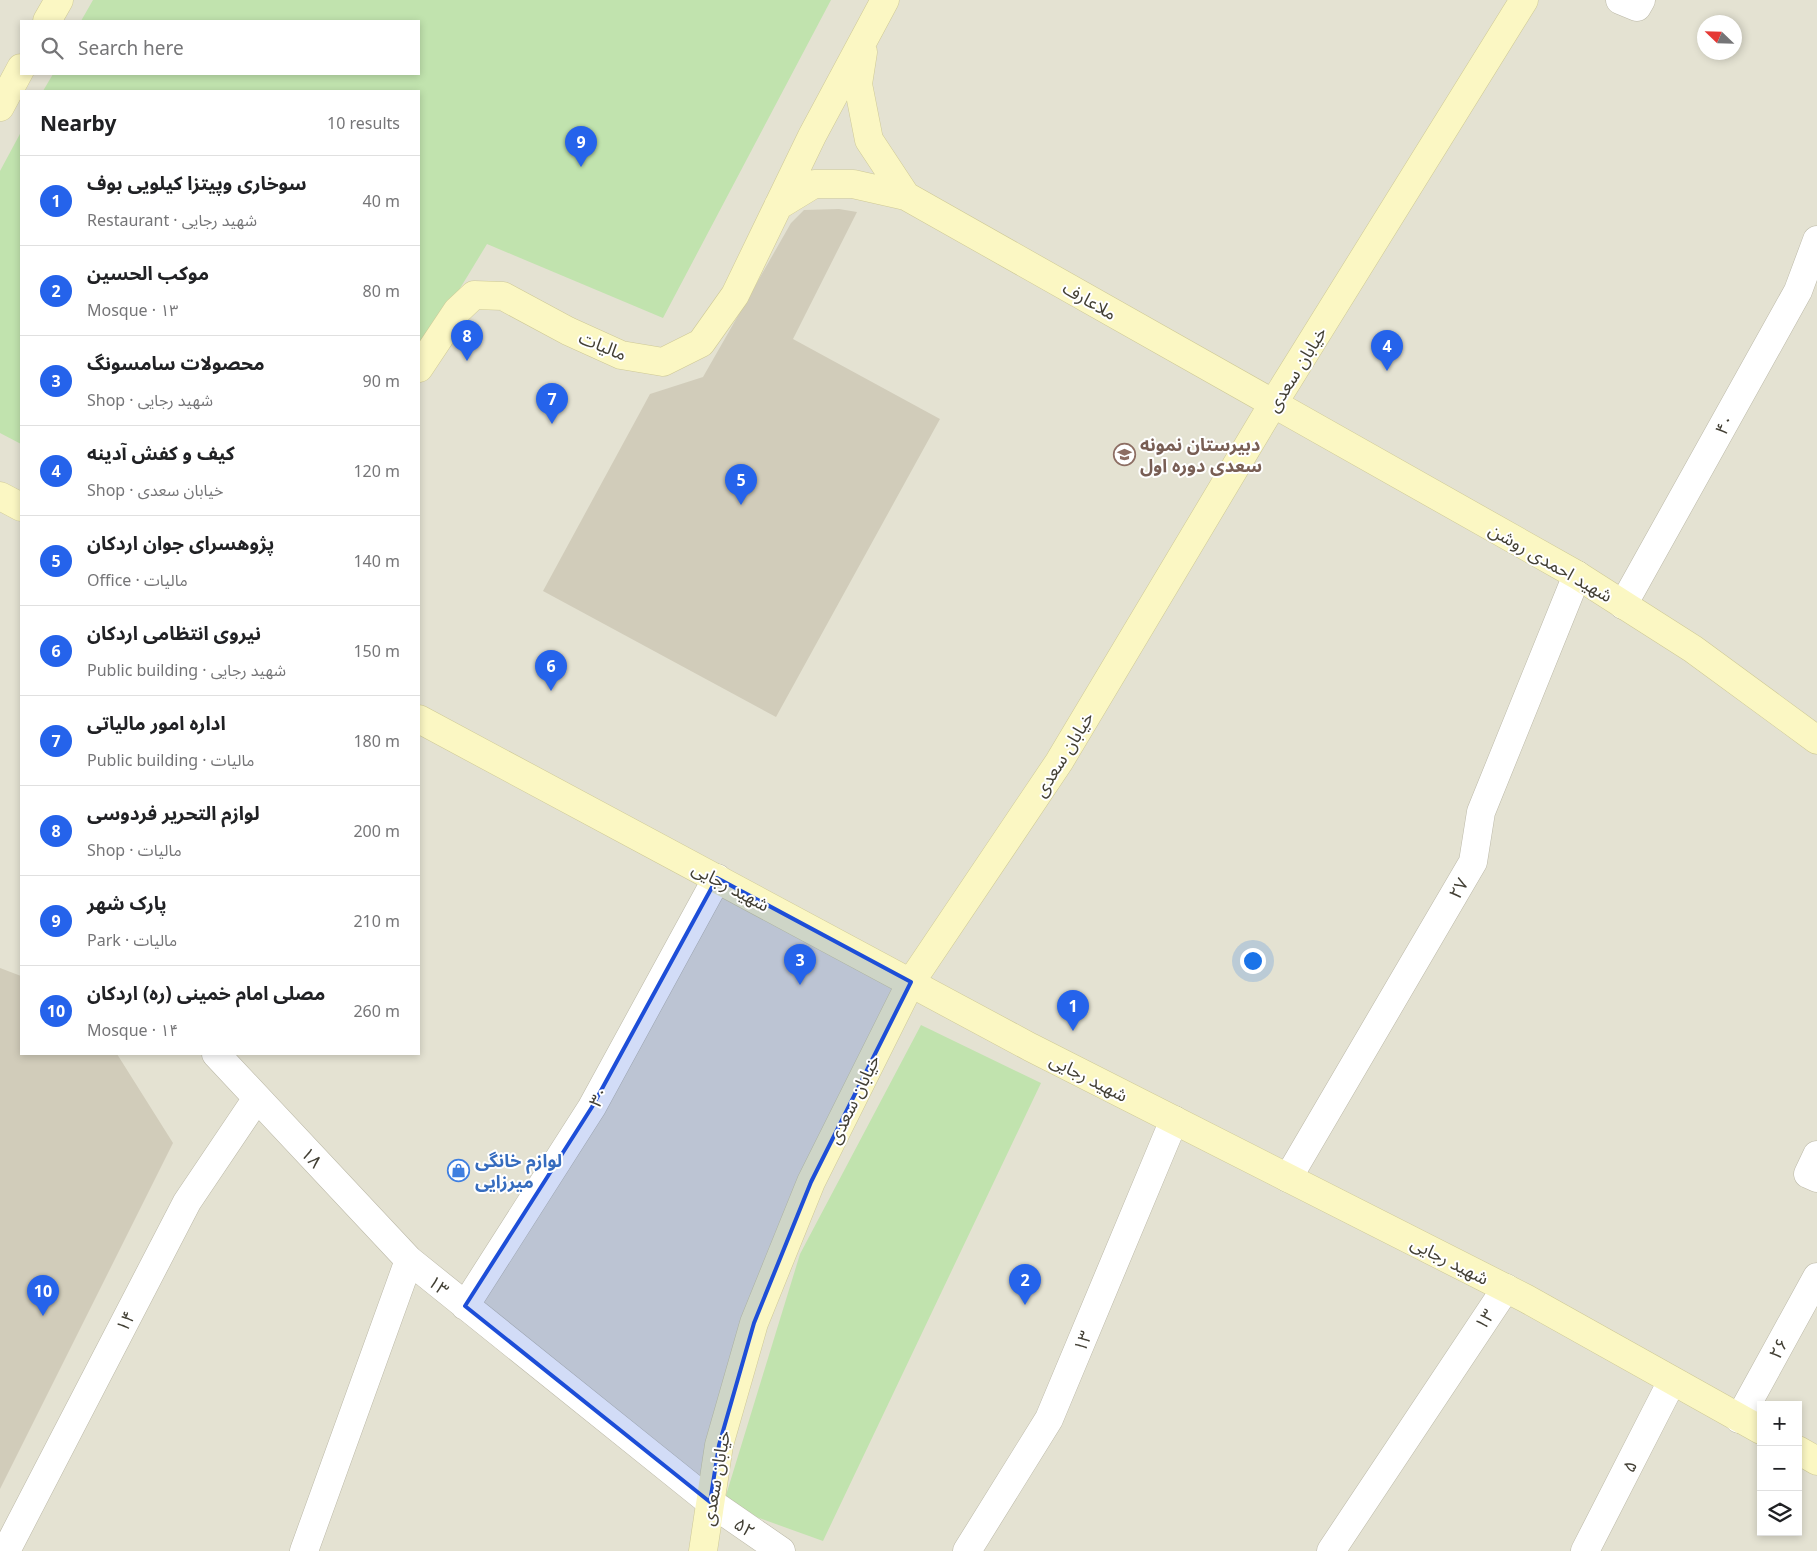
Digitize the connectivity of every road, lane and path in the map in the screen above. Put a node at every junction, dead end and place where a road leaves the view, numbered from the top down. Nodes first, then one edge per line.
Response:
1 (59, 0) edge
2 (885, 0) edge
3 (1524, 0) edge
4 (1620, 0) edge
5 (1641, 0) edge
6 (48, 20) edge
7 (865, 37) junction
8 (906, 196) junction
9 (778, 206) junction
10 (1817, 240) edge
11 (420, 367) edge
12 (1273, 404) junction
13 (0, 496) edge
14 (20, 506) edge
15 (1577, 575) junction
16 (1623, 605) junction
17 (420, 720) edge
18 (1817, 740) edge
19 (717, 878) junction
20 (910, 982) junction
21 (217, 1055) edge
22 (256, 1098) junction
23 (1174, 1120) junction
24 (1817, 1155) edge
25 (1288, 1178) junction
26 (1817, 1178) edge
27 (409, 1260) junction
28 (1817, 1277) edge
29 (1506, 1288) junction
30 (465, 1306) junction
31 (1672, 1381) junction
32 (1750, 1424) edge
33 (1802, 1452) edge
34 (1817, 1460) edge
35 (710, 1502) junction
36 (6, 1551) edge
37 (304, 1551) edge
38 (703, 1551) edge
39 (781, 1551) edge
40 (967, 1551) edge
41 (1330, 1551) edge
42 (1585, 1551) edge

1 - 6 street
2 - 7 street
3 - 12 street, خیابان سعدی
4 - 5 street
7 - 8 street
7 - 9 street
8 - 9 street
8 - 12 street, ملاعارف
9 - 11 street, مالیات
10 - 16 street, ۴۰
12 - 15 street, شهید احمدی روشن
12 - 20 street, خیابان سعدی
13 - 14 street
15 - 16 street, شهید احمدی روشن
15 - 25 street, ۲۷
16 - 18 street, شهید احمدی روشن
17 - 19 street, شهید رجایی
19 - 20 street, شهید رجایی
19 - 30 street, ۳۰
20 - 23 street, شهید رجایی
20 - 35 street, خیابان سعدی
21 - 22 street, ۱۸
22 - 27 street, ۱۸
22 - 36 street, ۱۴
23 - 25 street, شهید رجایی
23 - 40 street, ۱۳
24 - 26 street
25 - 29 street, شهید رجایی
27 - 30 street, ۱۳
27 - 37 street, ۱۳
28 - 32 street, ۲۶
29 - 31 street, شهید رجایی
29 - 41 street, ۱۳
30 - 35 street, ۱۳
31 - 32 street, شهید رجایی
31 - 42 street, ۵
33 - 34 street
35 - 38 street, خیابان سعدی
35 - 39 street, ۵۲

